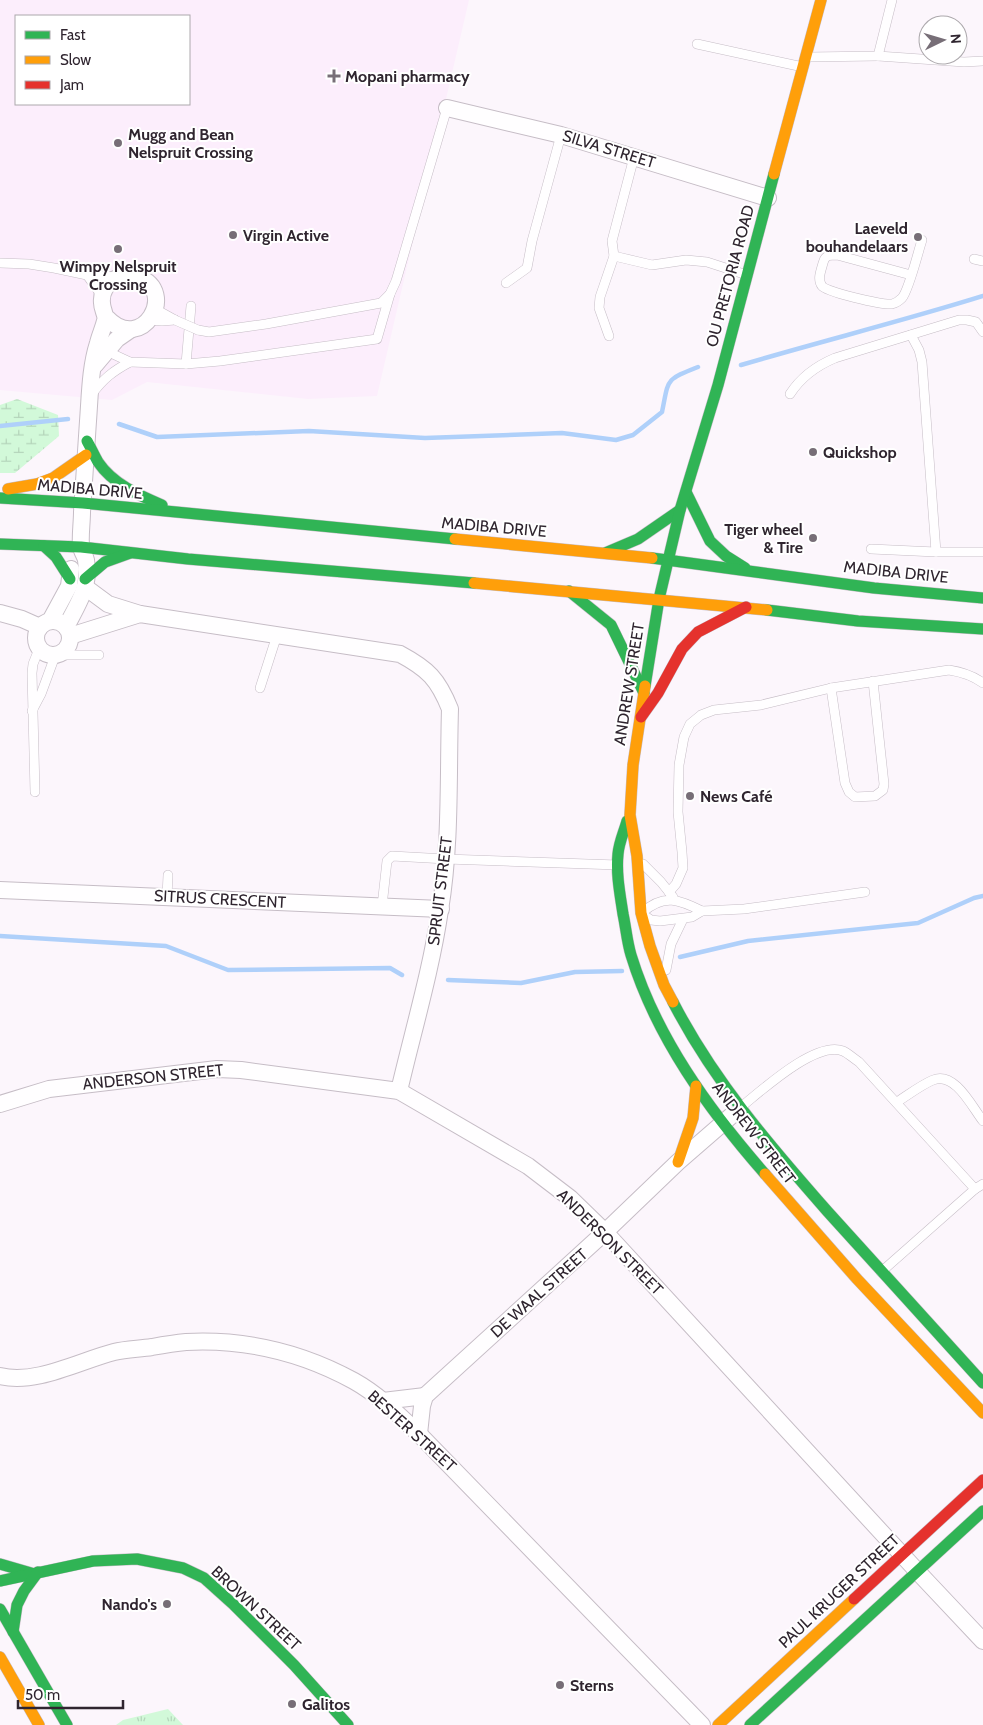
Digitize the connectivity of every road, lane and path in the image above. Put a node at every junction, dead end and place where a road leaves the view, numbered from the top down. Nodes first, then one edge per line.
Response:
1 (821, 0) edge
2 (892, 0) edge
3 (697, 44) dead end
4 (878, 56) junction
5 (983, 61) edge
6 (804, 62) junction
7 (447, 108) joint
8 (561, 135) junction
9 (634, 157) junction
10 (768, 198) junction
11 (922, 240) dead end
12 (614, 256) junction
13 (0, 262) edge
14 (87, 275) junction
15 (747, 275) junction
16 (911, 275) junction
17 (117, 278) junction
18 (506, 283) dead end
19 (390, 294) junction
20 (102, 296) junction
21 (191, 306) dead end
22 (152, 314) junction
23 (106, 318) junction
24 (130, 330) junction
25 (983, 332) edge
26 (911, 335) junction
27 (609, 336) dead end
28 (108, 349) junction
29 (130, 362) junction
30 (186, 364) junction
31 (93, 368) junction
32 (790, 394) dead end
33 (90, 396) junction
34 (86, 448) junction
35 (0, 491) edge
36 (686, 492) junction
37 (0, 498) edge
38 (83, 503) junction
39 (680, 510) junction
40 (182, 514) junction
41 (0, 544) edge
42 (44, 546) junction
43 (81, 547) junction
44 (871, 549) dead end
45 (936, 552) junction
46 (983, 552) edge
47 (131, 553) junction
48 (602, 554) junction
49 (669, 560) junction
50 (750, 570) junction
51 (80, 582) junction
52 (569, 590) junction
53 (983, 598) edge
54 (659, 599) junction
55 (746, 607) junction
56 (0, 613) edge
57 (140, 614) junction
58 (45, 624) junction
59 (983, 629) edge
60 (73, 632) junction
61 (277, 635) junction
62 (39, 649) junction
63 (99, 654) dead end
64 (58, 655) junction
65 (873, 681) junction
66 (983, 683) edge
67 (260, 688) dead end
68 (832, 688) junction
69 (644, 693) junction
70 (32, 711) junction
71 (641, 717) junction
72 (35, 792) dead end
73 (630, 815) junction
74 (637, 856) junction
75 (446, 860) junction
76 (618, 865) junction
77 (168, 875) dead end
78 (0, 890) edge
79 (865, 892) dead end
80 (620, 893) junction
81 (672, 896) junction
82 (167, 897) junction
83 (382, 906) junction
84 (441, 909) junction
85 (702, 912) junction
86 (641, 913) junction
87 (683, 919) junction
88 (627, 936) junction
89 (664, 985) junction
90 (696, 1086) junction
91 (399, 1091) junction
92 (897, 1102) junction
93 (0, 1104) edge
94 (740, 1108) junction
95 (983, 1121) edge
96 (722, 1123) junction
97 (678, 1162) junction
98 (983, 1184) edge
99 (975, 1189) junction
100 (605, 1232) junction
101 (881, 1272) junction
102 (0, 1376) edge
103 (983, 1383) edge
104 (426, 1396) junction
105 (383, 1401) junction
106 (983, 1413) edge
107 (420, 1434) junction
108 (983, 1480) edge
109 (983, 1511) edge
110 (902, 1555) junction
111 (0, 1564) edge
112 (917, 1571) junction
113 (34, 1572) junction
114 (0, 1581) edge
115 (0, 1609) edge
116 (13, 1632) junction
117 (983, 1641) edge
118 (0, 1657) edge
119 (38, 1725) edge
120 (67, 1725) edge
121 (348, 1725) edge
122 (702, 1725) edge
123 (718, 1725) edge
124 (750, 1725) edge

1 - 6 main road, OU PRETORIA ROAD
2 - 4 lane
3 - 6 lane
4 - 5 lane
4 - 6 lane
6 - 10 main road, OU PRETORIA ROAD
7 - 8 street, SILVA STREET
7 - 19 lane
8 - 9 street, SILVA STREET
8 - 18 lane
9 - 10 street, SILVA STREET
9 - 12 lane
10 - 15 main road, OU PRETORIA ROAD
11 - 16 lane
12 - 15 lane
12 - 27 lane
13 - 14 lane
14 - 17 lane
14 - 20 lane
15 - 36 main road, OU PRETORIA ROAD
16 - 16 lane
17 - 20 street
17 - 22 street
19 - 22 lane, bridge
19 - 30 lane
20 - 23 street
21 - 30 lane
22 - 24 street
23 - 24 street
23 - 31 street
24 - 28 street
25 - 26 lane
26 - 32 lane
26 - 45 lane
28 - 29 lane
28 - 31 street
29 - 30 lane
29 - 33 lane
31 - 33 street
33 - 34 street
34 - 35 main road
34 - 38 street
34 - 40 main road
36 - 39 main road, OU PRETORIA ROAD
36 - 50 main road
37 - 38 main road, MADIBA DRIVE
38 - 40 main road, MADIBA DRIVE
38 - 43 street
39 - 48 main road
39 - 49 main road, OU PRETORIA ROAD
40 - 48 main road, MADIBA DRIVE
41 - 42 main road
42 - 43 main road
42 - 51 main road
43 - 47 main road
43 - 51 street
44 - 45 lane
45 - 46 lane
47 - 51 main road
47 - 52 main road
48 - 49 main road, MADIBA DRIVE
49 - 50 main road, MADIBA DRIVE
49 - 54 main road, ANDREW STREET
50 - 53 main road, MADIBA DRIVE
51 - 57 street
51 - 58 street
51 - 60 street
52 - 54 main road
52 - 69 main road
54 - 55 main road
54 - 69 main road, ANDREW STREET
55 - 59 main road
55 - 71 main road
56 - 58 street
57 - 60 street
57 - 61 street
58 - 60 street
58 - 62 street
60 - 64 street
61 - 67 lane
61 - 75 street, SPRUIT STREET
62 - 64 street
62 - 70 lane
63 - 64 lane
64 - 70 lane
65 - 66 lane
65 - 68 lane
65 - 68 lane
68 - 81 lane
69 - 71 main road, ANDREW STREET
70 - 72 lane
71 - 73 main road, ANDREW STREET
73 - 74 main road, ANDREW STREET
73 - 76 main road, ANDREW STREET
74 - 81 lane
74 - 86 main road, ANDREW STREET
75 - 76 lane
75 - 83 lane
75 - 84 street, SPRUIT STREET
76 - 80 main road, ANDREW STREET
77 - 82 lane
78 - 82 street, SITRUS CRESCENT
79 - 85 lane
80 - 86 lane
80 - 88 main road, ANDREW STREET
81 - 85 lane
81 - 86 lane
82 - 83 street, SITRUS CRESCENT
83 - 84 street, SITRUS CRESCENT
84 - 91 street, SPRUIT STREET
85 - 87 lane
86 - 87 lane
86 - 88 lane
86 - 89 main road, ANDREW STREET
87 - 89 lane
88 - 90 main road, ANDREW STREET
89 - 94 main road, ANDREW STREET
90 - 96 main road, ANDREW STREET
90 - 97 main road
91 - 93 street, ANDERSON STREET
91 - 100 street, ANDERSON STREET
92 - 94 lane
92 - 95 lane
92 - 99 lane
94 - 96 street, DE WAAL STREET
94 - 101 main road, ANDREW STREET
96 - 97 street, DE WAAL STREET
96 - 106 main road, ANDREW STREET
97 - 100 street, DE WAAL STREET
98 - 99 lane
99 - 101 lane
100 - 104 street, DE WAAL STREET
100 - 110 street, ANDERSON STREET
101 - 103 main road, ANDREW STREET
102 - 105 street, BESTER STREET
104 - 105 street
104 - 107 street
105 - 107 street, BESTER STREET
107 - 122 street, BESTER STREET
108 - 110 main road, PAUL KRUGER STREET
109 - 112 main road
110 - 112 street, ANDERSON STREET
110 - 123 main road, PAUL KRUGER STREET
111 - 113 main road
112 - 117 street, ANDERSON STREET
112 - 124 main road
113 - 114 main road, BROWN STREET
113 - 116 main road
113 - 121 main road, BROWN STREET
115 - 116 main road
116 - 120 main road
118 - 119 main road

